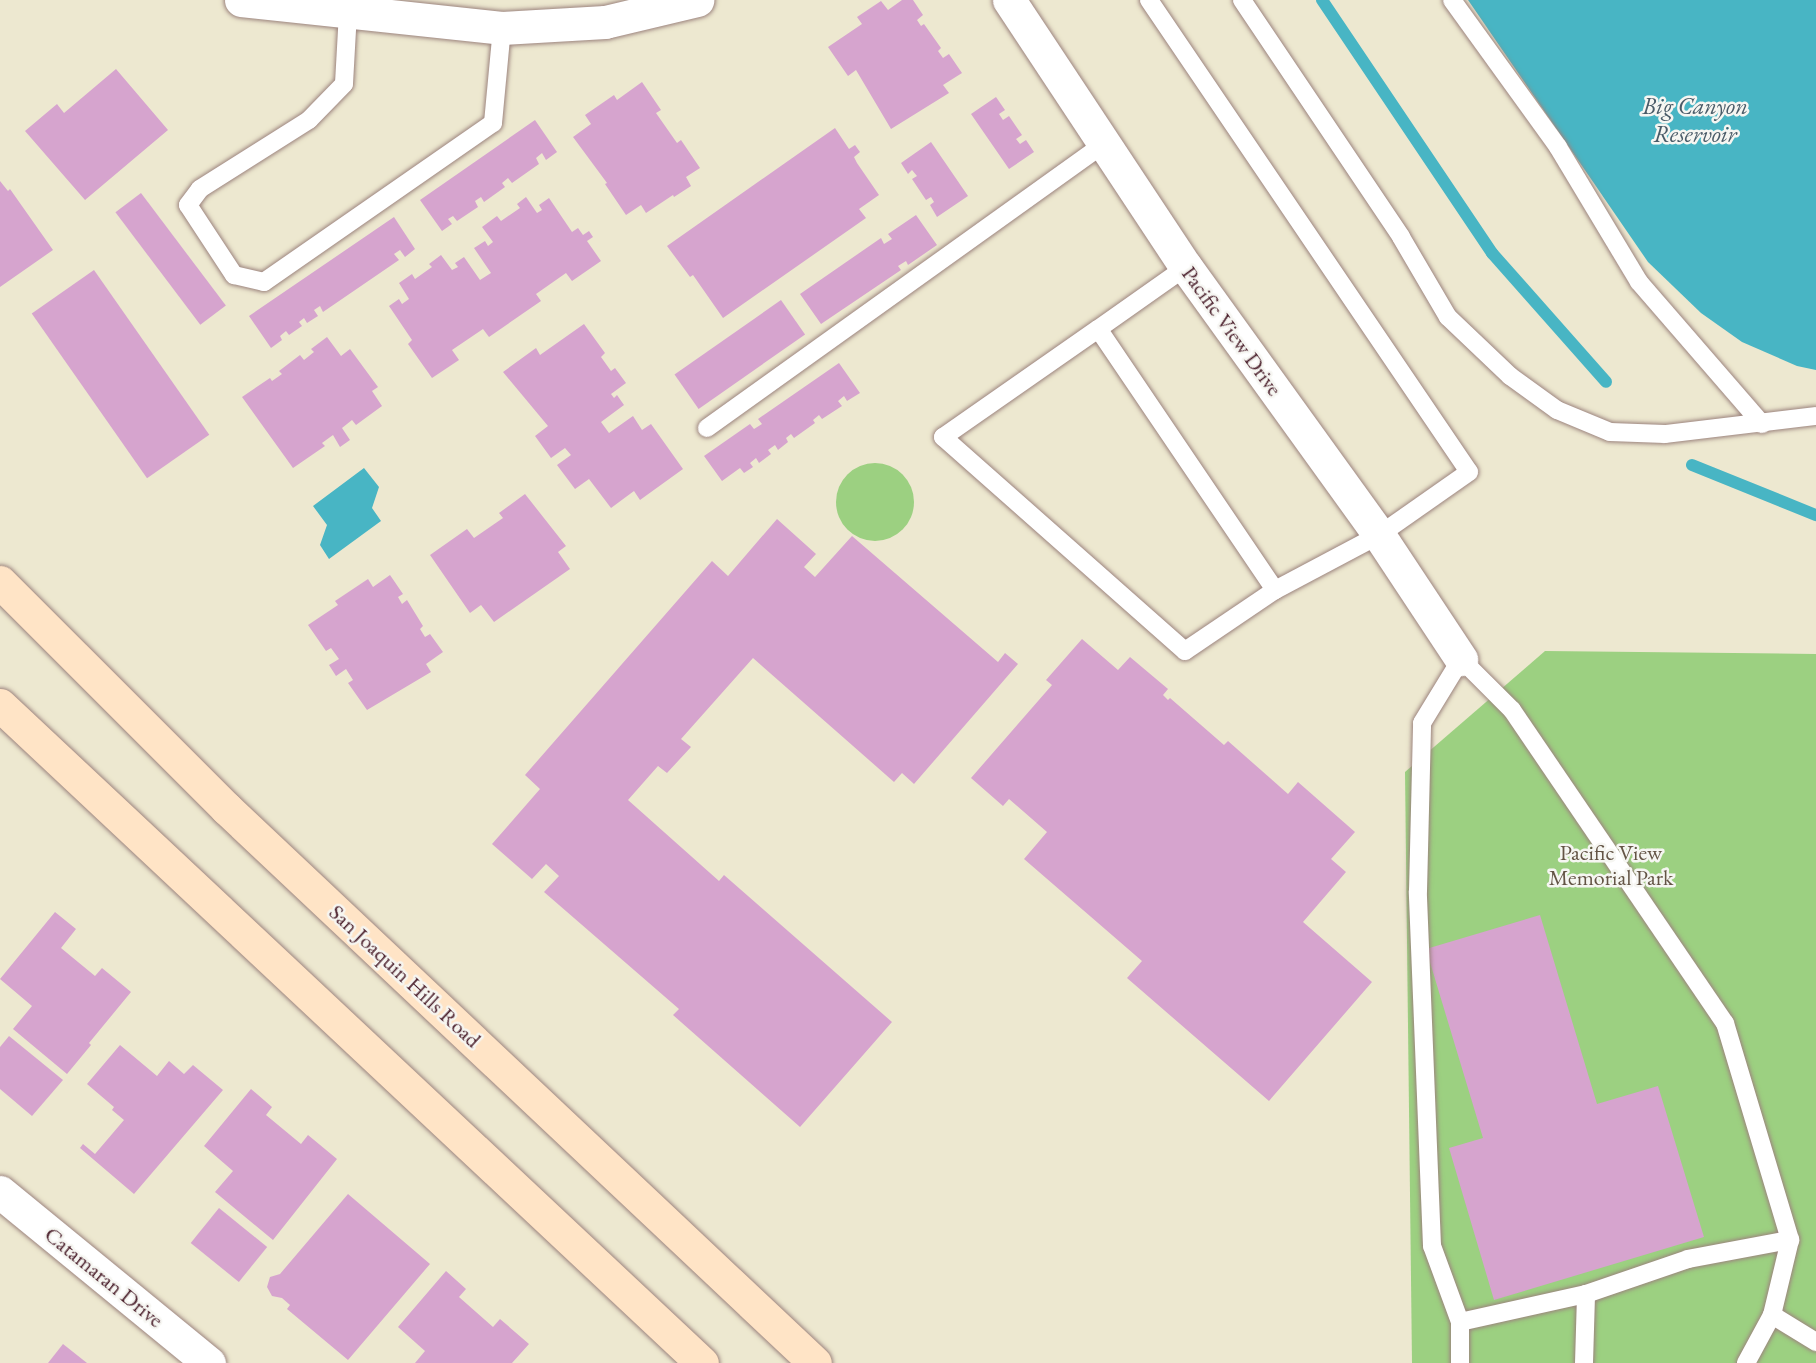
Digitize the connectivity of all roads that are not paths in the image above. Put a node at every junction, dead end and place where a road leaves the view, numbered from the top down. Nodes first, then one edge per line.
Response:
1 (241, 0) edge
2 (697, 0) edge
3 (1009, 0) edge
4 (1149, 0) edge
5 (1242, 0) edge
6 (1452, 0) edge
7 (348, 12) junction
8 (502, 28) junction
9 (1103, 145) junction
10 (1186, 267) junction
11 (1098, 329) junction
12 (1816, 416) edge
13 (1762, 424) junction
14 (707, 428) dead end
15 (1379, 535) junction
16 (0, 582) edge
17 (1275, 590) junction
18 (1461, 659) junction
19 (0, 705) edge
20 (0, 1192) edge
21 (1790, 1240) junction
22 (1586, 1294) junction
23 (1772, 1314) junction
24 (1460, 1322) junction
25 (1816, 1342) edge
26 (209, 1363) edge
27 (702, 1363) edge
28 (816, 1363) edge
29 (1460, 1363) edge
30 (1584, 1363) edge
31 (1746, 1363) edge

1 - 7 street
2 - 8 street
3 - 9 street, Pacific View Drive
4 - 15 lane
5 - 13 lane
6 - 13 lane
7 - 8 street
7 - 8 lane
9 - 10 street, Pacific View Drive
9 - 14 lane
10 - 11 lane
10 - 15 street, Pacific View Drive
11 - 17 lane
11 - 17 lane
12 - 13 lane
15 - 17 lane
15 - 18 street, Pacific View Drive
16 - 28 main road, San Joaquin Hills Road
18 - 21 lane
18 - 24 lane
19 - 27 main road
20 - 26 street, Catamaran Drive
21 - 22 lane
21 - 23 lane
22 - 24 lane
22 - 30 lane
23 - 25 lane
23 - 31 lane
24 - 29 lane

